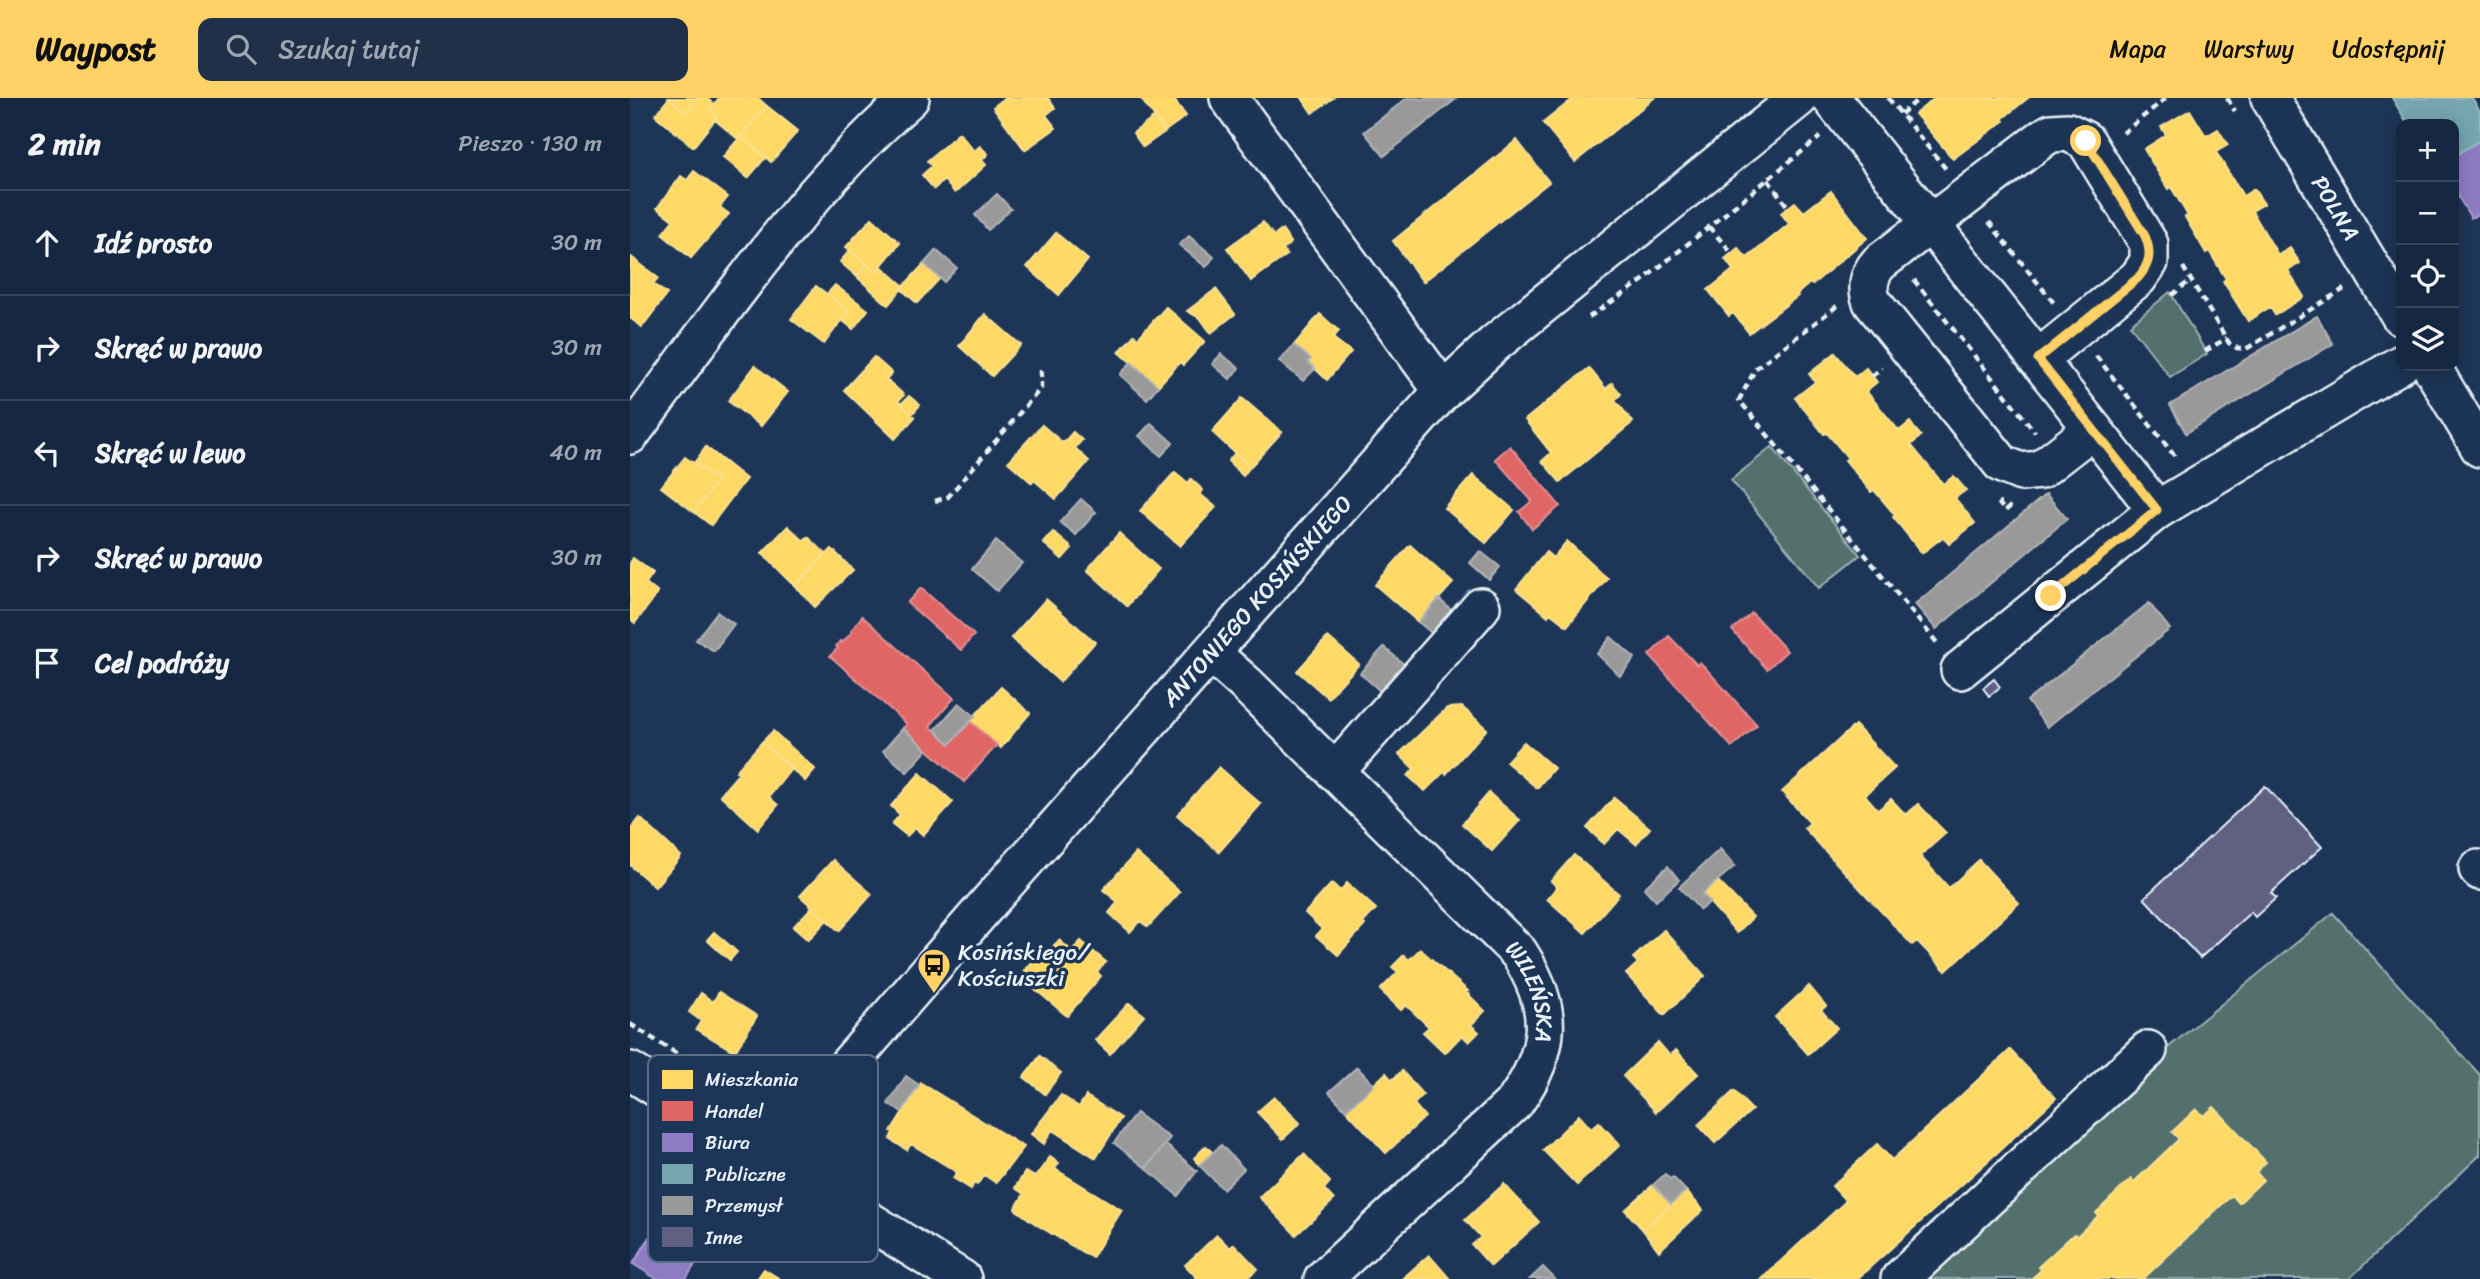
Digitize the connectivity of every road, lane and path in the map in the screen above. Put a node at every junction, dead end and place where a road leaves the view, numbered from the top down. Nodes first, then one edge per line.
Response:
1 (910, 98) edge
2 (1229, 98) edge
3 (1799, 98) edge
4 (1888, 98) edge
5 (1920, 98) edge
6 (2166, 98) edge
7 (2270, 98) edge
8 (1839, 107) edge
9 (1901, 114) junction
10 (2118, 137) dead end
11 (1768, 179) junction
12 (1967, 195) junction
13 (1788, 207) dead end
14 (1930, 223) junction
15 (1709, 227) junction
16 (1900, 246) junction
17 (1732, 253) dead end
18 (2191, 280) dead end
19 (2172, 296) dead end
20 (2396, 309) edge
21 (1846, 316) dead end
22 (1588, 317) dead end
23 (2075, 329) junction
24 (2227, 338) dead end
25 (2205, 351) dead end
26 (2038, 359) junction
27 (2396, 367) edge
28 (1041, 368) dead end
29 (2434, 371) edge
30 (1443, 391) junction
31 (630, 435) edge
32 (2082, 437) junction
33 (2480, 448) edge
34 (2178, 460) dead end
35 (935, 501) dead end
36 (1997, 501) dead end
37 (2016, 502) dead end
38 (2157, 510) junction
39 (1481, 607) dead end
40 (1211, 653) junction
41 (1952, 661) joint
42 (1335, 772) junction
43 (630, 1024) edge
44 (2148, 1049) dead end
45 (679, 1055) edge
46 (856, 1055) edge
47 (630, 1071) edge
48 (648, 1082) edge
49 (878, 1226) edge
50 (962, 1279) edge
51 (1324, 1279) edge
52 (1900, 1279) edge

1 - 31 street
2 - 30 street
3 - 30 street, ANTONIEGO KOSIŃSKIEGO
4 - 9 path
5 - 9 path
6 - 10 path
7 - 20 street, POLNA
8 - 11 path
8 - 14 street
9 - 12 path
11 - 13 path
11 - 15 path
12 - 14 street
12 - 23 path
12 - 23 street
14 - 16 street
14 - 26 street
15 - 17 path
15 - 22 path
16 - 32 path
16 - 32 street
18 - 19 path
21 - 41 path
23 - 26 street
23 - 34 path
24 - 25 path
26 - 32 street
27 - 38 street
28 - 35 path
29 - 33 street
30 - 40 street, ANTONIEGO KOSIŃSKIEGO
32 - 38 street
36 - 37 path
38 - 41 street
39 - 42 street
40 - 42 street, WILEŃSKA
40 - 46 street, ANTONIEGO KOSIŃSKIEGO
42 - 51 street, WILEŃSKA
43 - 45 path
44 - 52 street
47 - 48 street
49 - 50 street

